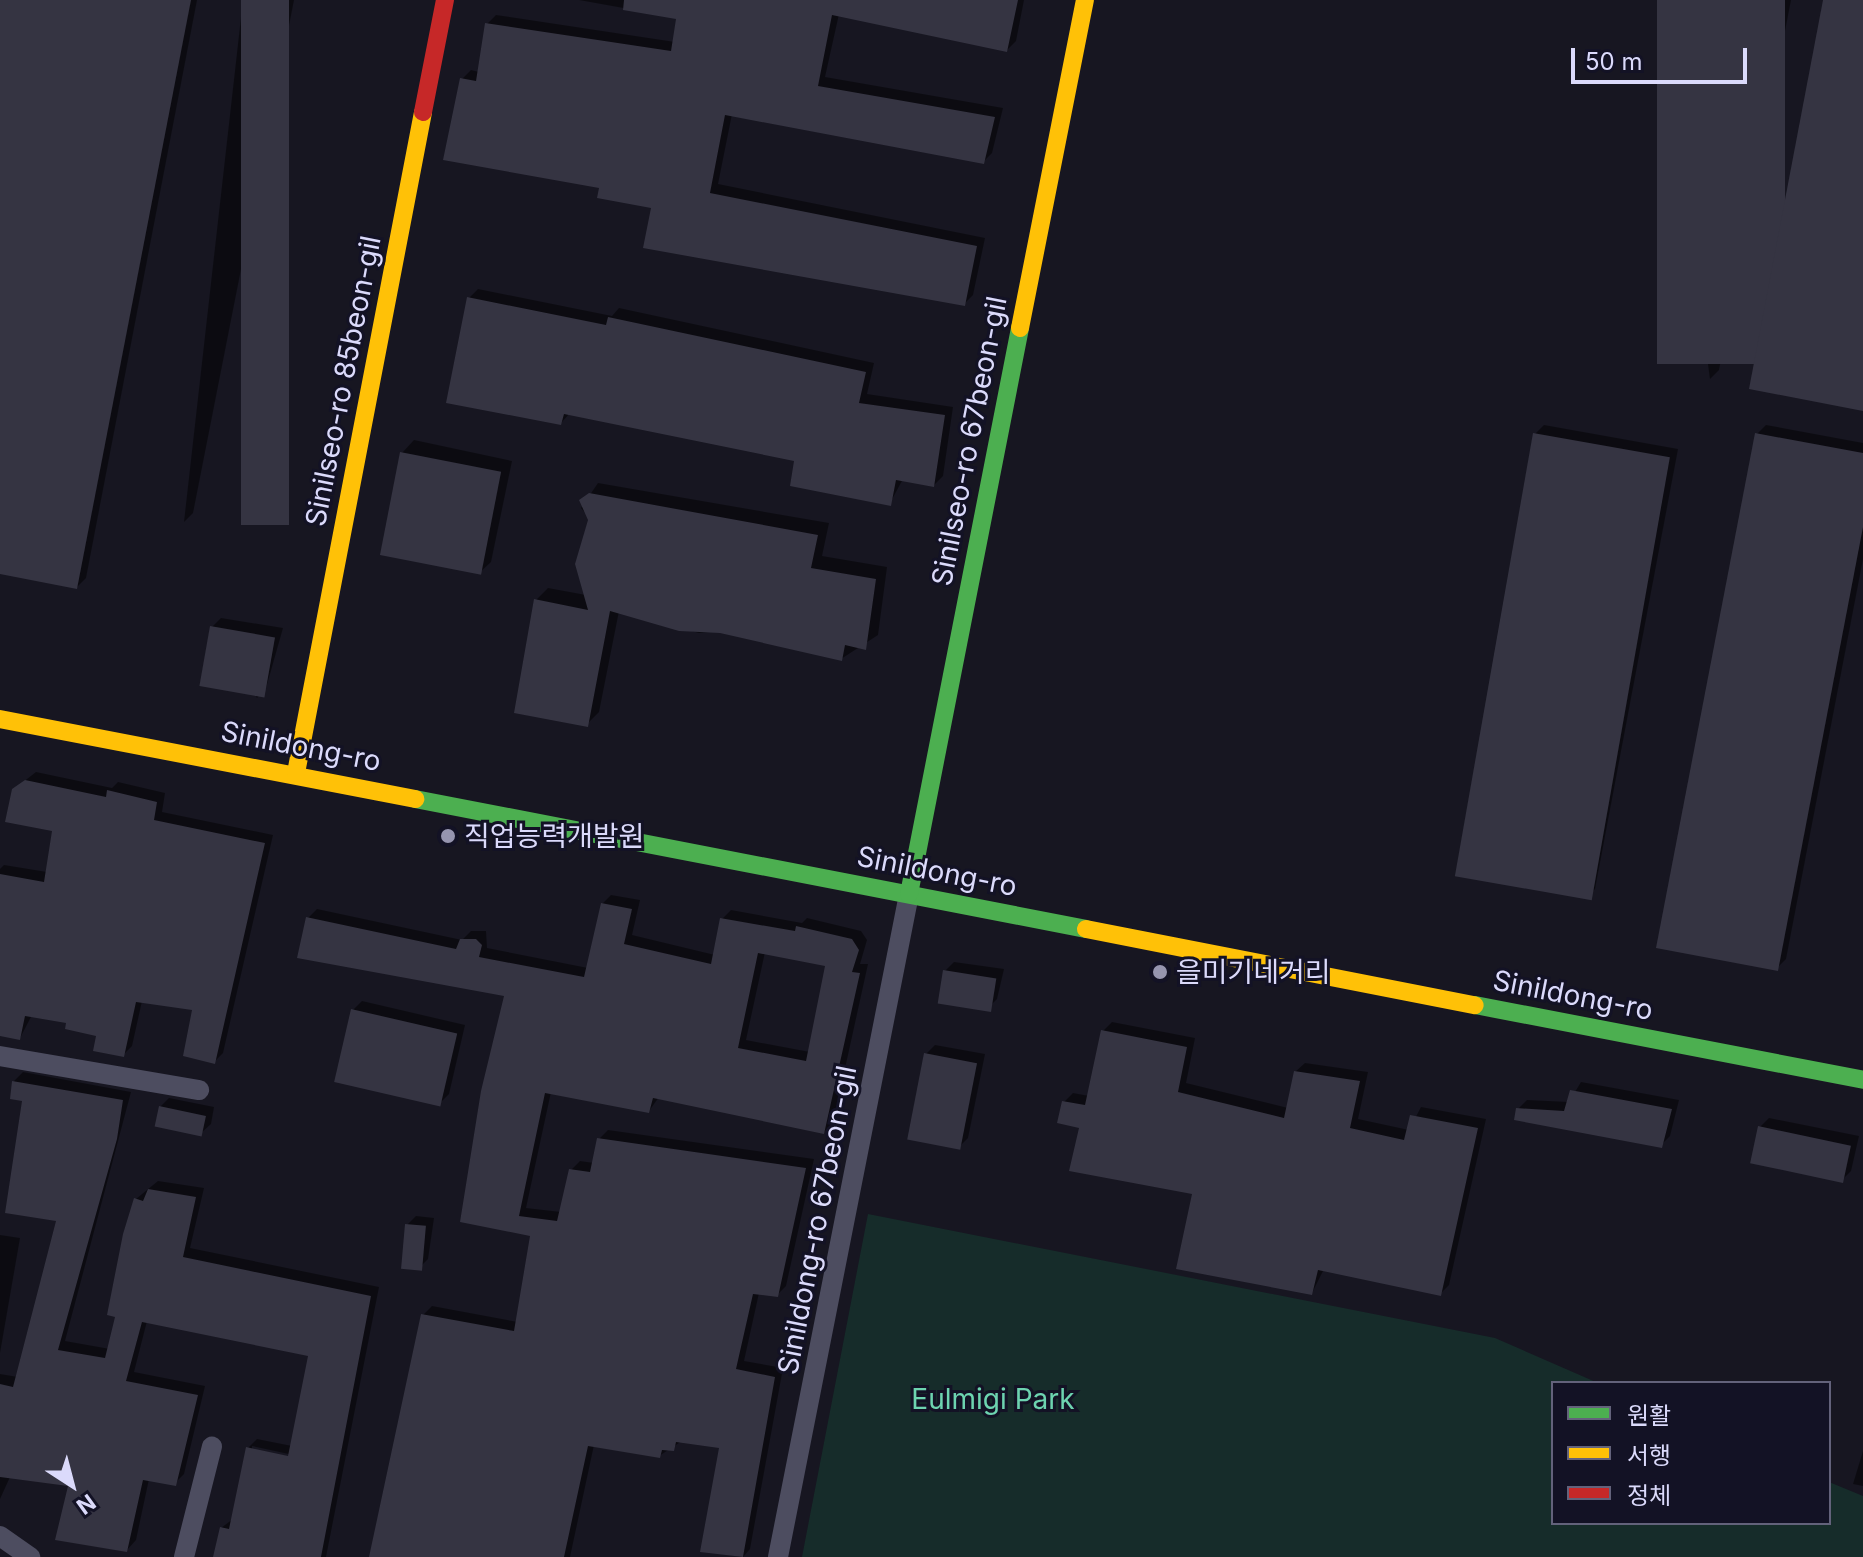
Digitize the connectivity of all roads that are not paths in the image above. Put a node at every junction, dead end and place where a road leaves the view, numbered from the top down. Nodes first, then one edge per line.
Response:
1 (445, 0) edge
2 (1085, 0) edge
3 (0, 719) edge
4 (296, 773) junction
5 (909, 894) junction
6 (0, 1056) edge
7 (1863, 1080) edge
8 (199, 1090) dead end
9 (212, 1446) dead end
10 (0, 1536) edge
11 (30, 1557) edge
12 (184, 1557) edge
13 (778, 1557) edge

1 - 4 main road, Sinilseo-ro 85beon-gil
2 - 5 main road, Sinilseo-ro 67beon-gil
3 - 4 main road, Sinildong-ro
4 - 5 main road, Sinildong-ro
5 - 7 main road, Sinildong-ro
5 - 13 street, Sinildong-ro 67beon-gil
6 - 8 street
9 - 12 street
10 - 11 street

